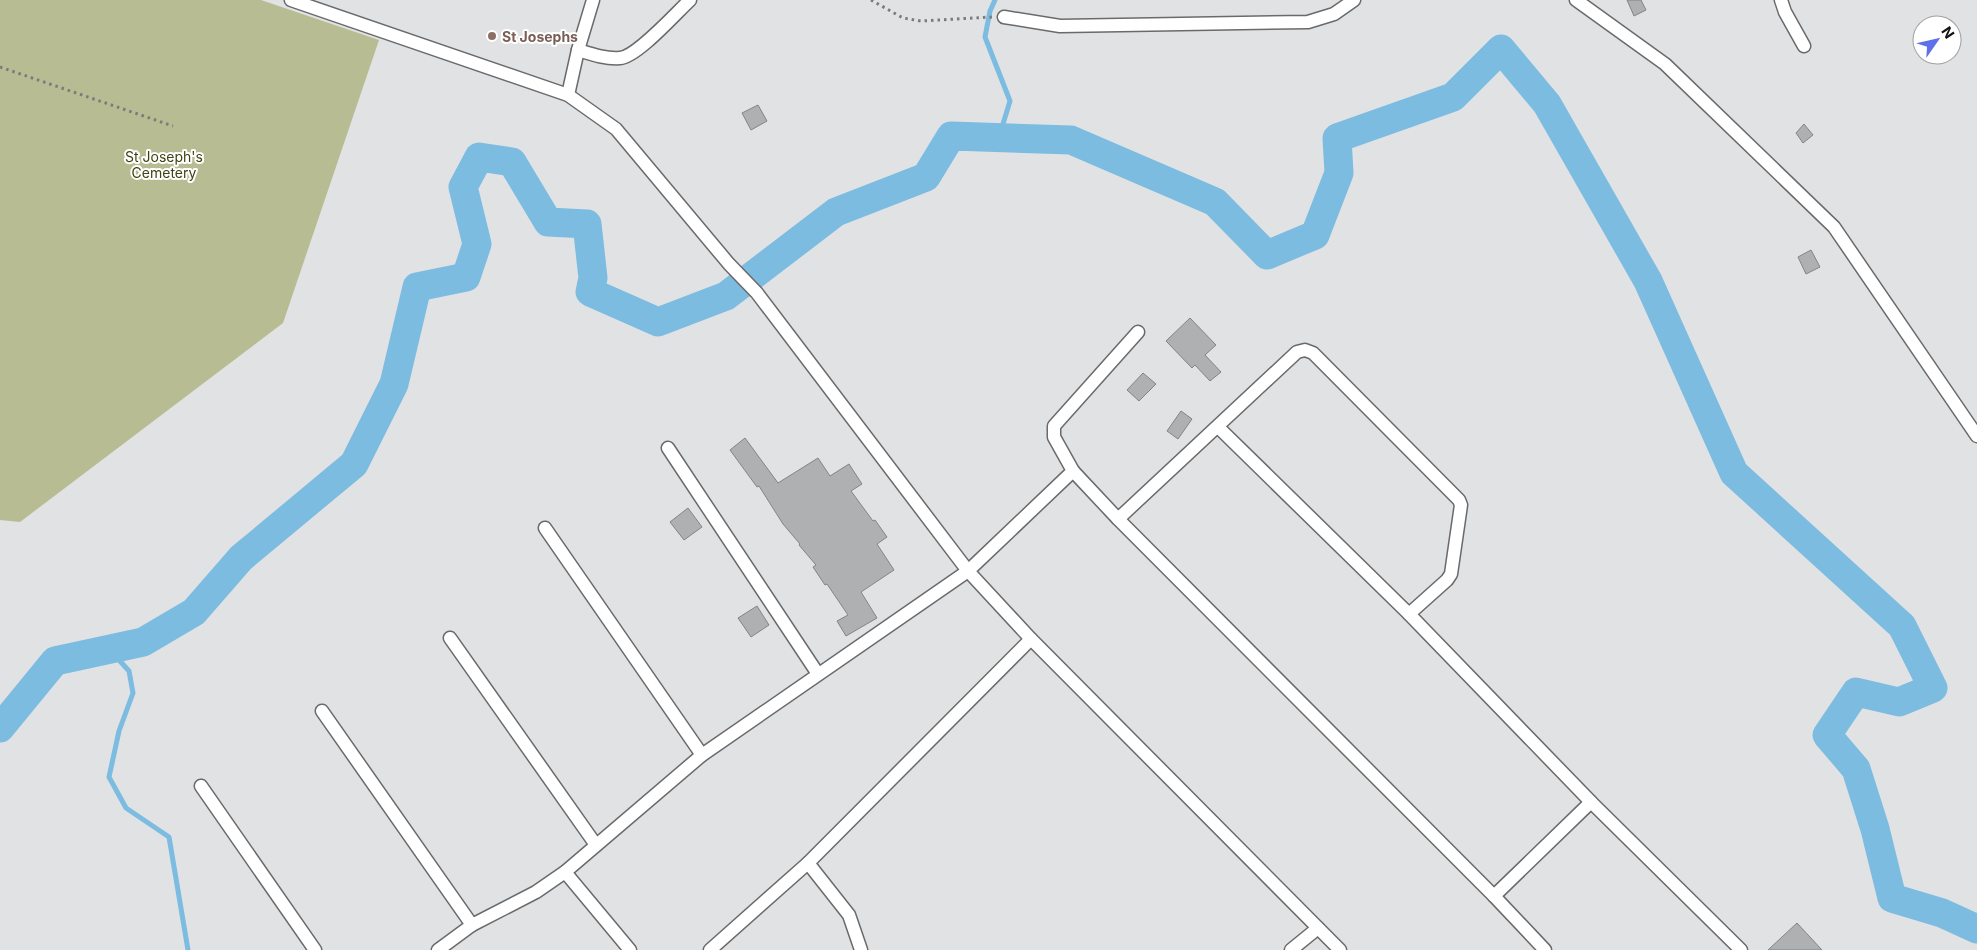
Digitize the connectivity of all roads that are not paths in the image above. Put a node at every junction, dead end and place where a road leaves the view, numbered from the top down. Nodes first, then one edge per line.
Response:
1 (291, 0) edge
2 (593, 0) edge
3 (690, 0) edge
4 (1354, 0) edge
5 (1576, 0) edge
6 (1781, 0) edge
7 (1004, 17) dead end
8 (1804, 46) dead end
9 (578, 50) junction
10 (568, 94) junction
11 (1138, 332) dead end
12 (1218, 427) junction
13 (1977, 436) edge
14 (668, 448) dead end
15 (1073, 471) junction
16 (1118, 519) junction
17 (545, 528) dead end
18 (968, 571) junction
19 (1409, 614) junction
20 (450, 638) dead end
21 (1031, 639) junction
22 (818, 674) junction
23 (322, 711) dead end
24 (702, 755) junction
25 (201, 786) dead end
26 (1591, 802) junction
27 (596, 845) junction
28 (808, 863) junction
29 (565, 872) junction
30 (1494, 896) junction
31 (472, 925) junction
32 (1318, 928) junction
33 (315, 950) edge
34 (438, 950) edge
35 (630, 950) edge
36 (710, 950) edge
37 (861, 950) edge
38 (1291, 950) edge
39 (1340, 950) edge
40 (1545, 950) edge
41 (1741, 950) edge

1 - 10 street
2 - 9 street
3 - 9 street
4 - 7 street
5 - 13 street
6 - 8 street
9 - 10 street
10 - 18 street
11 - 15 street
12 - 16 street
12 - 19 street
12 - 19 street
14 - 22 street
15 - 16 street
15 - 18 street
16 - 30 street
17 - 24 street
18 - 21 street
18 - 22 street
19 - 26 street
20 - 27 street
21 - 28 street
21 - 32 street
22 - 24 street
23 - 31 street
24 - 27 street
25 - 33 street
26 - 30 street
26 - 41 street
27 - 29 street
28 - 36 street
28 - 37 street
29 - 31 street
29 - 35 street
30 - 40 street
31 - 34 street
32 - 38 street
32 - 39 street

